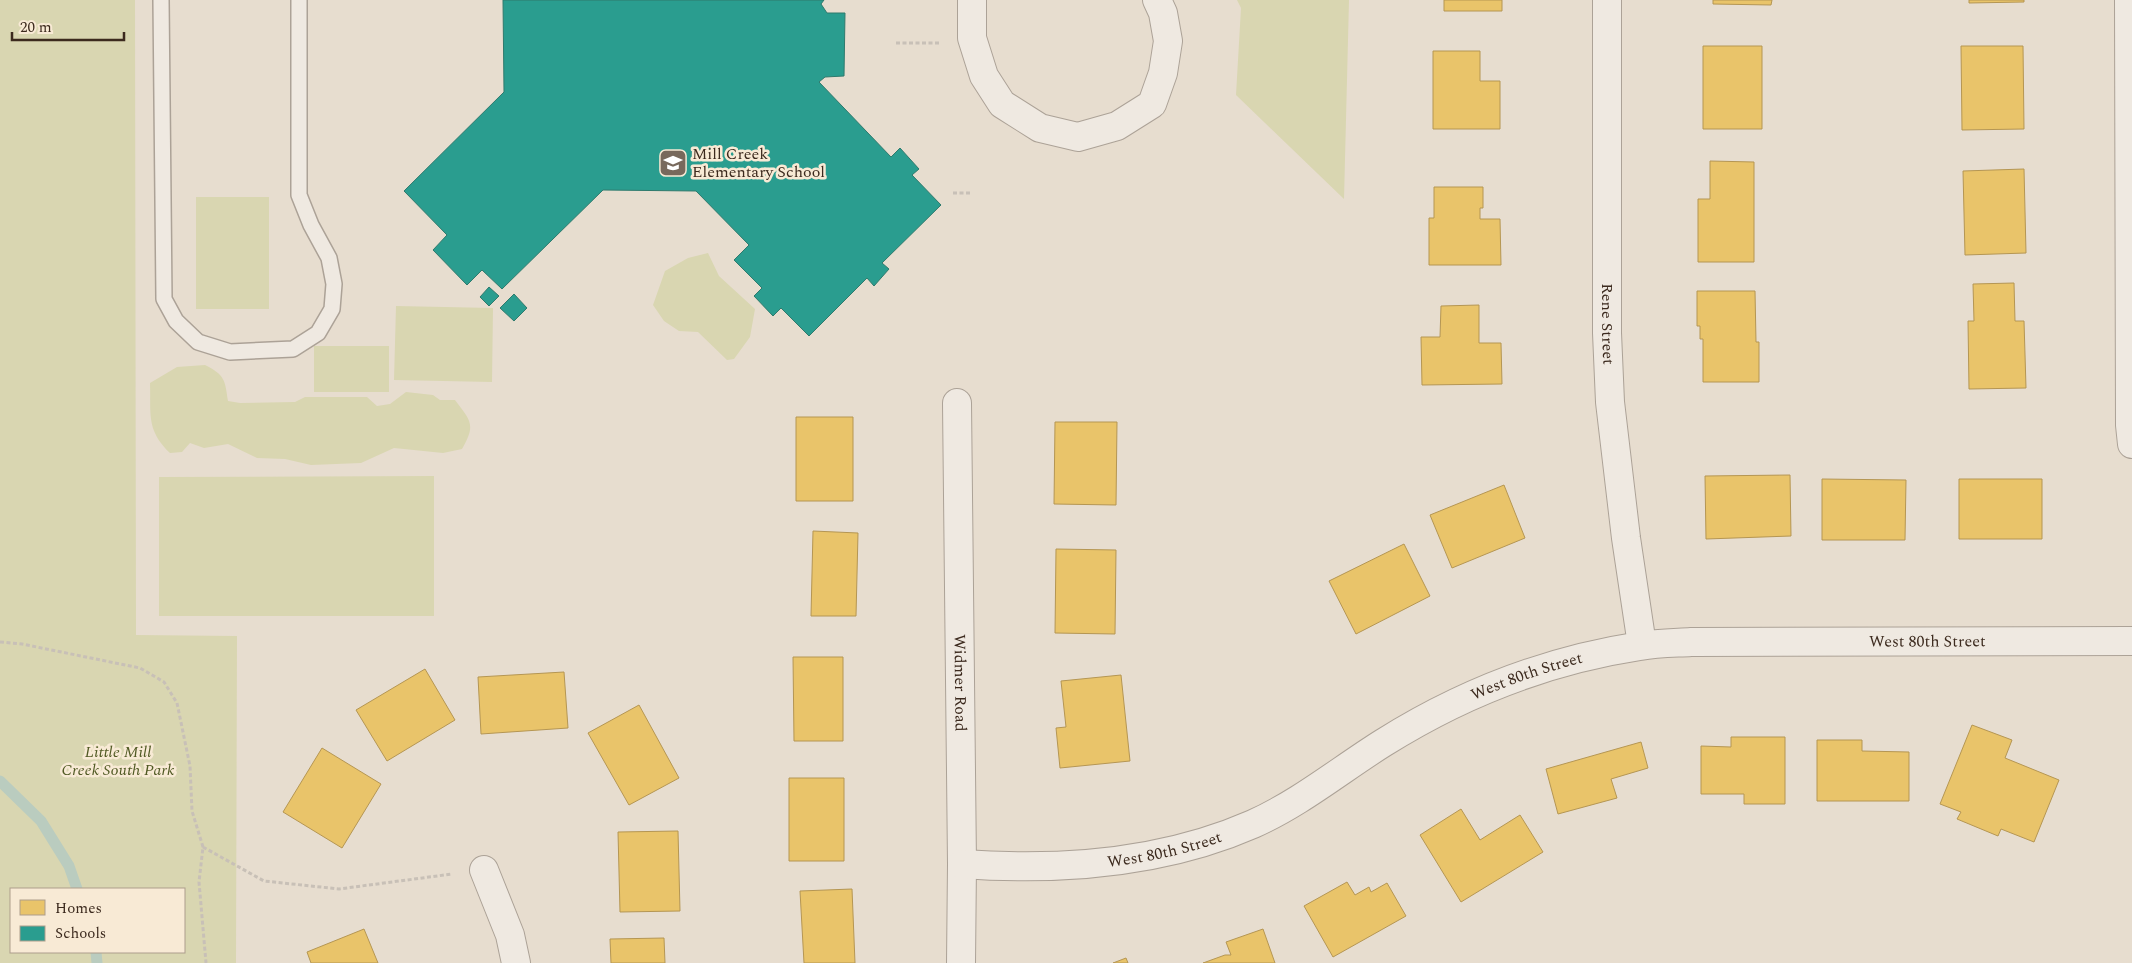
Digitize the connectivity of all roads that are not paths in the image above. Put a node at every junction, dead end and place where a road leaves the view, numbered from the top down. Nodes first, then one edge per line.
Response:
1 (161, 0) edge
2 (299, 0) edge
3 (972, 0) edge
4 (1157, 0) edge
5 (1607, 0) edge
6 (2129, 0) edge
7 (957, 403) dead end
8 (2132, 444) edge
9 (2132, 640) edge
10 (1642, 646) junction
11 (962, 864) junction
12 (484, 870) road end
13 (516, 963) edge
14 (961, 963) edge

1 - 2 lane
3 - 4 street
5 - 10 street, Rene Street
6 - 8 street
7 - 11 street, Widmer Road
9 - 10 street, West 80th Street
10 - 11 street, West 80th Street
11 - 14 street, Widmer Road
12 - 13 street

